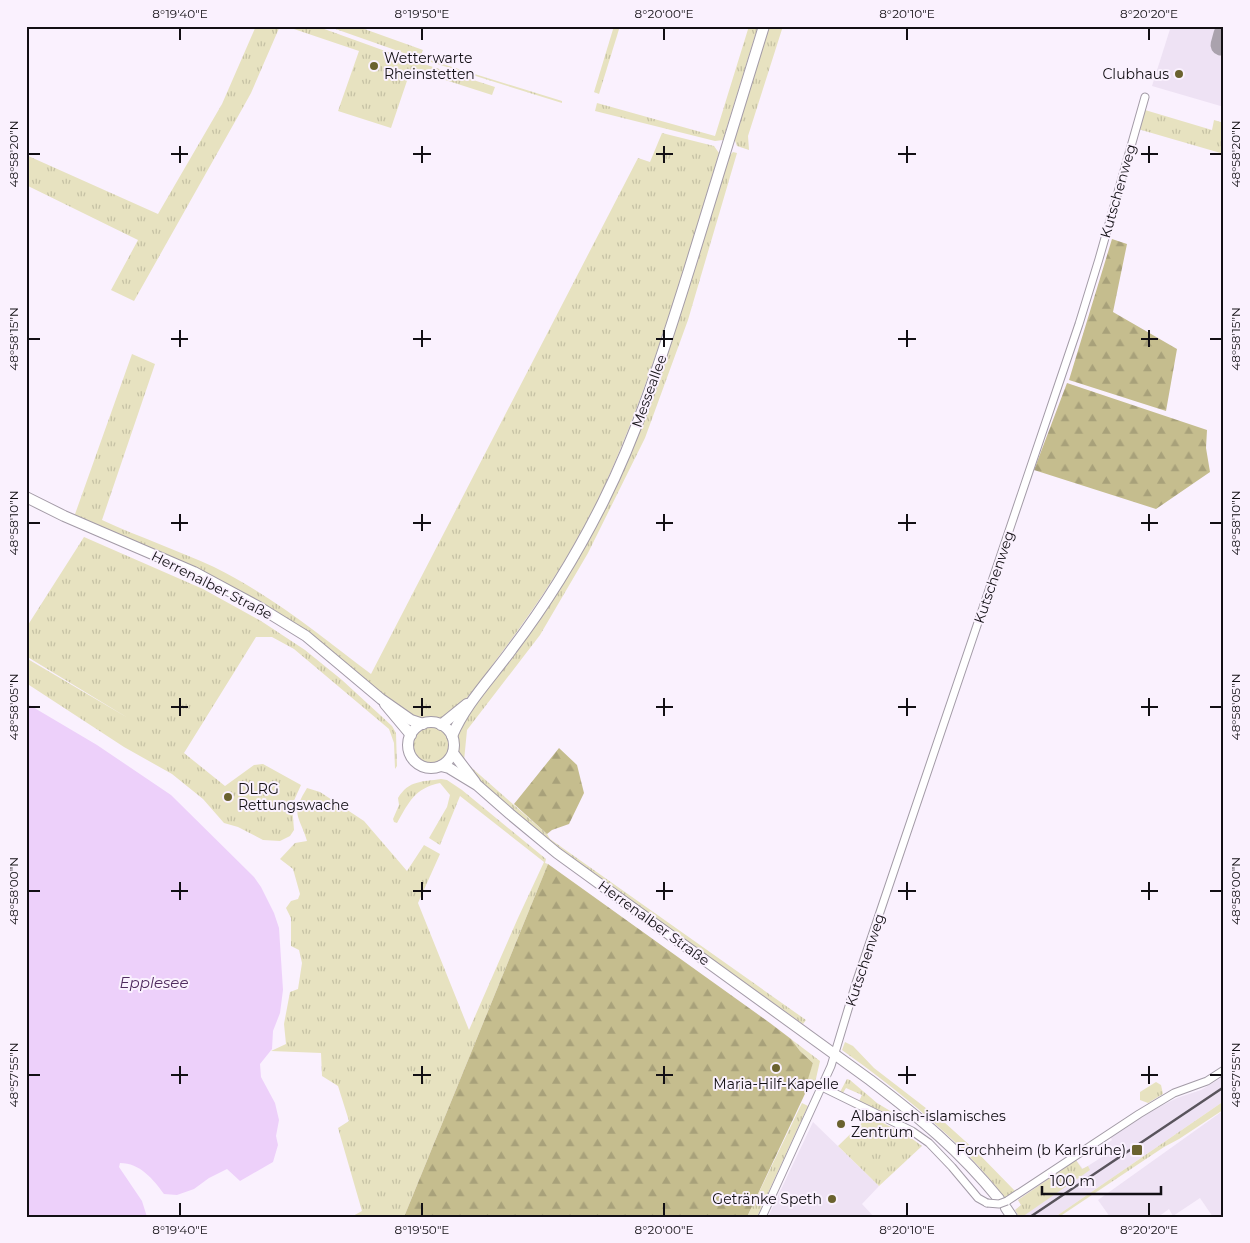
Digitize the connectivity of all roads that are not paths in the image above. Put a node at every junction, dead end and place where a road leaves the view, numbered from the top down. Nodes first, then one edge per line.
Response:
1 (764, 26) edge
2 (1145, 96) dead end
3 (26, 497) edge
4 (475, 697) junction
5 (381, 699) junction
6 (423, 724) junction
7 (441, 725) junction
8 (411, 735) junction
9 (452, 736) junction
10 (453, 753) junction
11 (441, 766) junction
12 (477, 785) junction
13 (835, 1054) junction
14 (1224, 1070) edge
15 (822, 1087) junction
16 (1006, 1206) edge
17 (762, 1217) edge

1 - 4 street, Messeallee
2 - 13 street, Kutschenweg
3 - 5 street, Herrenalber Straße
4 - 7 street, Messeallee
4 - 9 street, Messeallee
5 - 6 street, Herrenalber Straße
5 - 8 street, Herrenalber Straße
6 - 7 street
6 - 8 street
7 - 9 street
8 - 11 street
9 - 10 street
10 - 11 street
10 - 12 street, Herrenalber Straße
11 - 12 street, Herrenalber Straße
12 - 13 street, Herrenalber Straße
13 - 15 street
13 - 16 street, Herrenalber Straße
14 - 16 street
15 - 16 street, bridge
15 - 17 street

